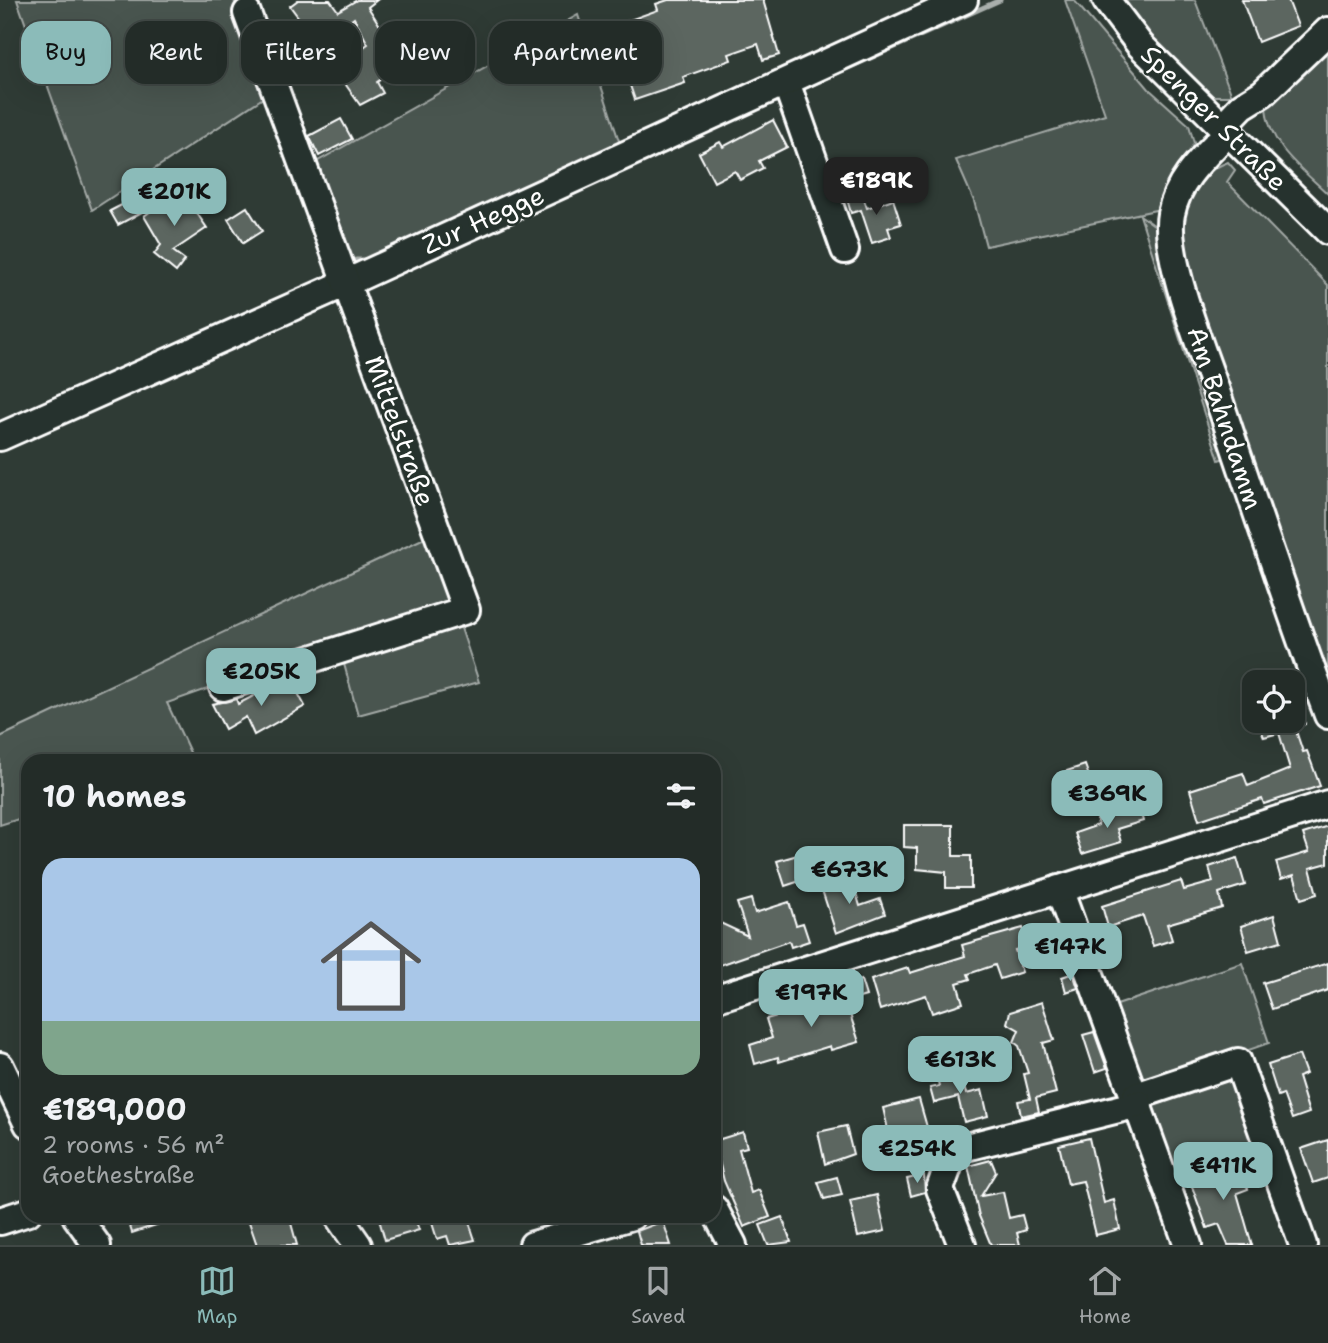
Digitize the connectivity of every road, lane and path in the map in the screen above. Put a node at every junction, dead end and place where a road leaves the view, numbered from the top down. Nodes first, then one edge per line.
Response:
1 (964, 0) edge
2 (1106, 0) edge
3 (247, 13) dead end
4 (1328, 31) edge
5 (786, 82) junction
6 (1225, 130) junction
7 (1328, 231) edge
8 (845, 250) dead end
9 (346, 283) junction
10 (0, 436) edge
11 (223, 687) dead end
12 (1328, 715) edge
13 (1328, 804) edge
14 (1059, 889) junction
15 (721, 997) edge
16 (0, 1066) edge
17 (1137, 1100) junction
18 (21, 1110) edge
19 (21, 1214) edge
20 (0, 1221) edge
21 (721, 1222) edge
22 (81, 1223) edge
23 (343, 1223) edge
24 (608, 1223) edge
25 (97, 1245) edge
26 (358, 1245) edge
27 (533, 1245) edge
28 (733, 1245) edge
29 (962, 1245) edge
30 (1188, 1245) edge
31 (1303, 1245) edge

1 - 5 street, Zur Hegge
2 - 6 street, Spenger Straße
3 - 9 street, Mittelstraße
4 - 6 street, Am Bahndamm
5 - 8 street
5 - 9 street, Zur Hegge
6 - 7 street, Spenger Straße
6 - 12 street, Am Bahndamm
9 - 10 street, Zur Hegge
9 - 11 street, Mittelstraße
13 - 14 street
14 - 15 street
14 - 17 street
16 - 18 street
17 - 29 street
17 - 30 street
17 - 31 street
19 - 20 street
21 - 28 street
22 - 25 street
23 - 26 street
24 - 27 street

